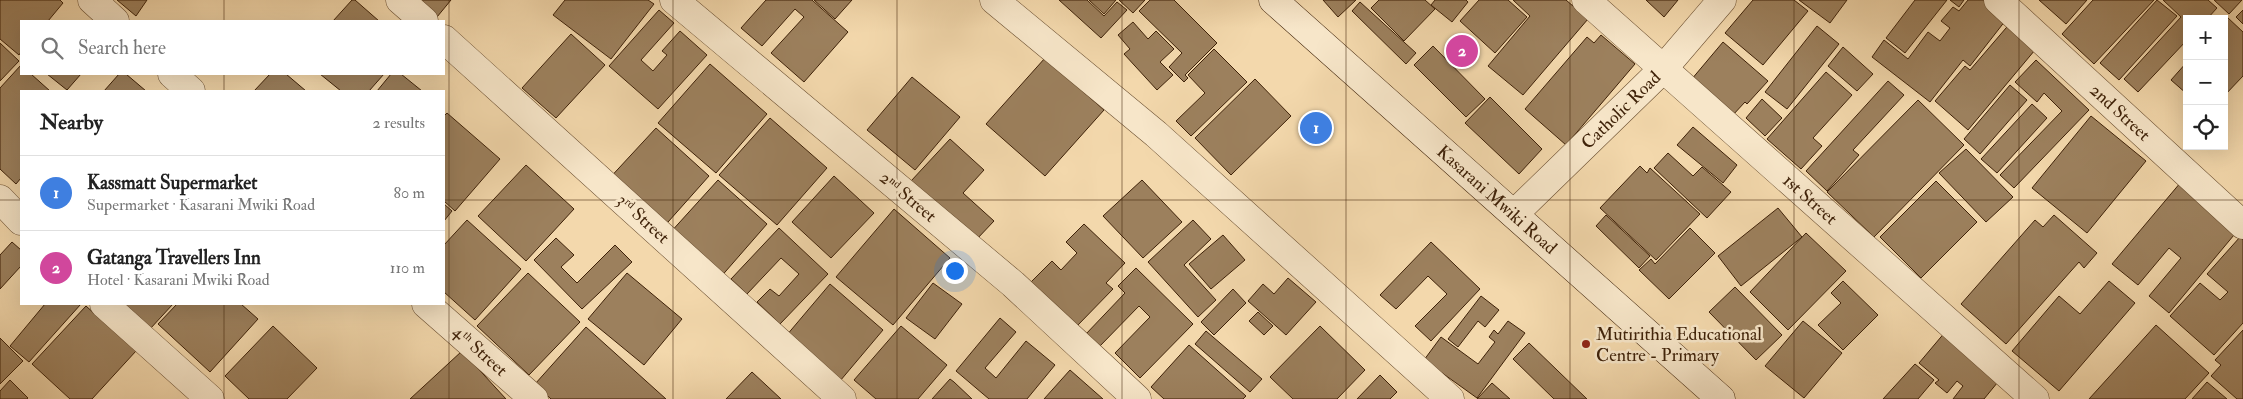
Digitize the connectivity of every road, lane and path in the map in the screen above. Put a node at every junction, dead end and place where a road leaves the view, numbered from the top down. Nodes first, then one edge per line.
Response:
1 (92, 0) edge
2 (400, 0) edge
3 (994, 0) edge
4 (1273, 0) edge
5 (1586, 0) edge
6 (1722, 0) edge
7 (1998, 0) edge
8 (691, 6) edge
9 (114, 20) edge
10 (423, 20) edge
11 (445, 40) edge
12 (1663, 69) junction
13 (173, 75) edge
14 (190, 90) edge
15 (0, 199) edge
16 (1514, 214) junction
17 (20, 220) edge
18 (2243, 225) edge
19 (105, 305) edge
20 (427, 305) edge
21 (210, 399) edge
22 (534, 399) edge
23 (842, 399) edge
24 (1137, 399) edge
25 (1450, 399) edge
26 (1721, 399) edge
27 (2035, 399) edge

1 - 9 street
2 - 10 street
3 - 25 street
4 - 16 street, Kasarani Mwiki Road
5 - 12 street, 1st Street
6 - 12 street, Catholic Road
7 - 18 street, 2nd Street
8 - 24 street, 2ⁿᵈ Street
11 - 23 street, 3ʳᵈ Street
12 - 16 street, Catholic Road
12 - 27 street, 1st Street
13 - 14 street
15 - 17 street
16 - 26 street, Kasarani Mwiki Road
19 - 21 street
20 - 22 street, 4ᵗʰ Street

